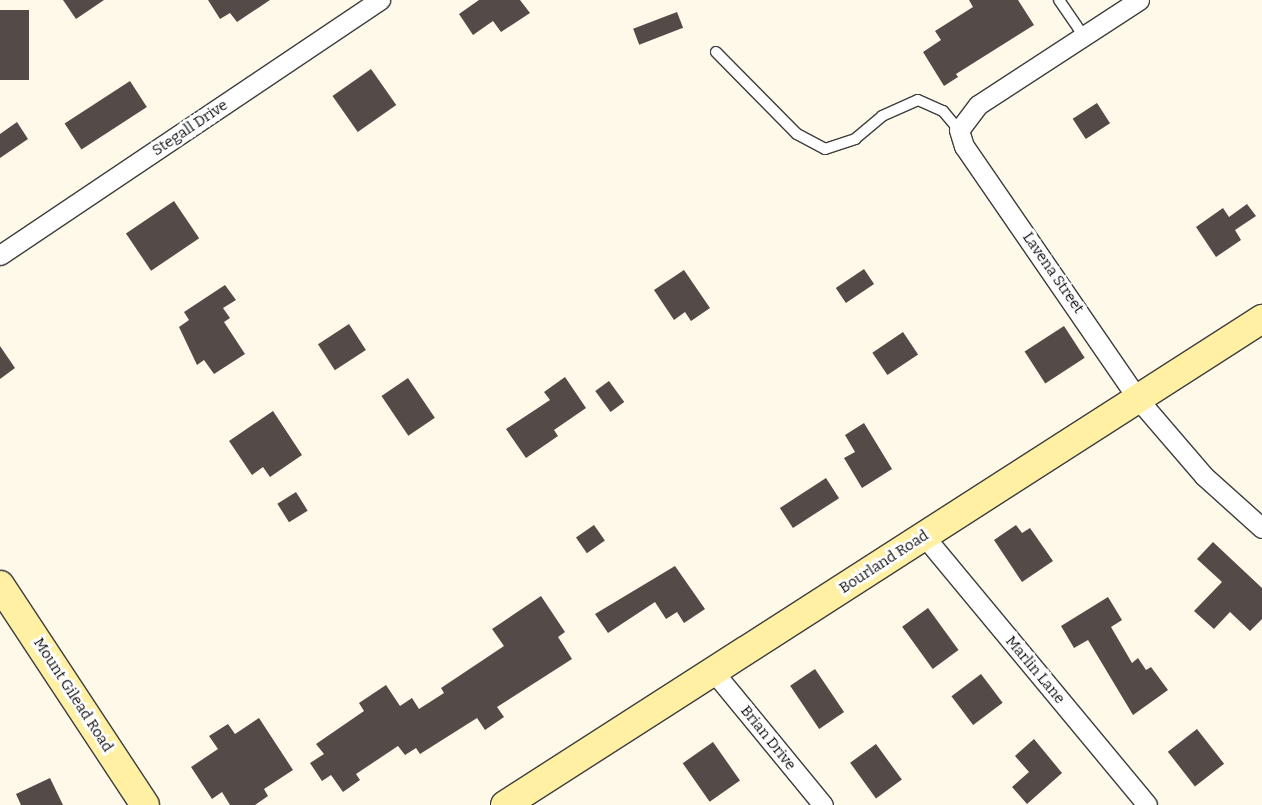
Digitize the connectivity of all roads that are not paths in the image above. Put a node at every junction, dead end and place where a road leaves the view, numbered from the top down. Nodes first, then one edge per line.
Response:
1 (380, 0) edge
2 (1059, 0) edge
3 (1139, 0) edge
4 (1083, 35) junction
5 (716, 52) dead end
6 (959, 130) junction
7 (0, 255) edge
8 (1262, 319) edge
9 (1137, 398) junction
10 (1262, 528) edge
11 (924, 536) junction
12 (0, 585) edge
13 (714, 671) junction
14 (145, 805) edge
15 (505, 805) edge
16 (823, 805) edge
17 (1147, 805) edge

1 - 7 street, Stegall Drive
2 - 4 lane
3 - 4 street
4 - 6 street
5 - 6 lane
6 - 9 street, Lavena Street
8 - 9 main road, Bourland Road
9 - 10 street, Lavena Street
9 - 11 main road, Bourland Road
11 - 13 main road, Bourland Road
11 - 17 street, Marlin Lane
12 - 14 main road, Mount Gilead Road
13 - 15 main road, Bourland Road
13 - 16 street, Brian Drive

